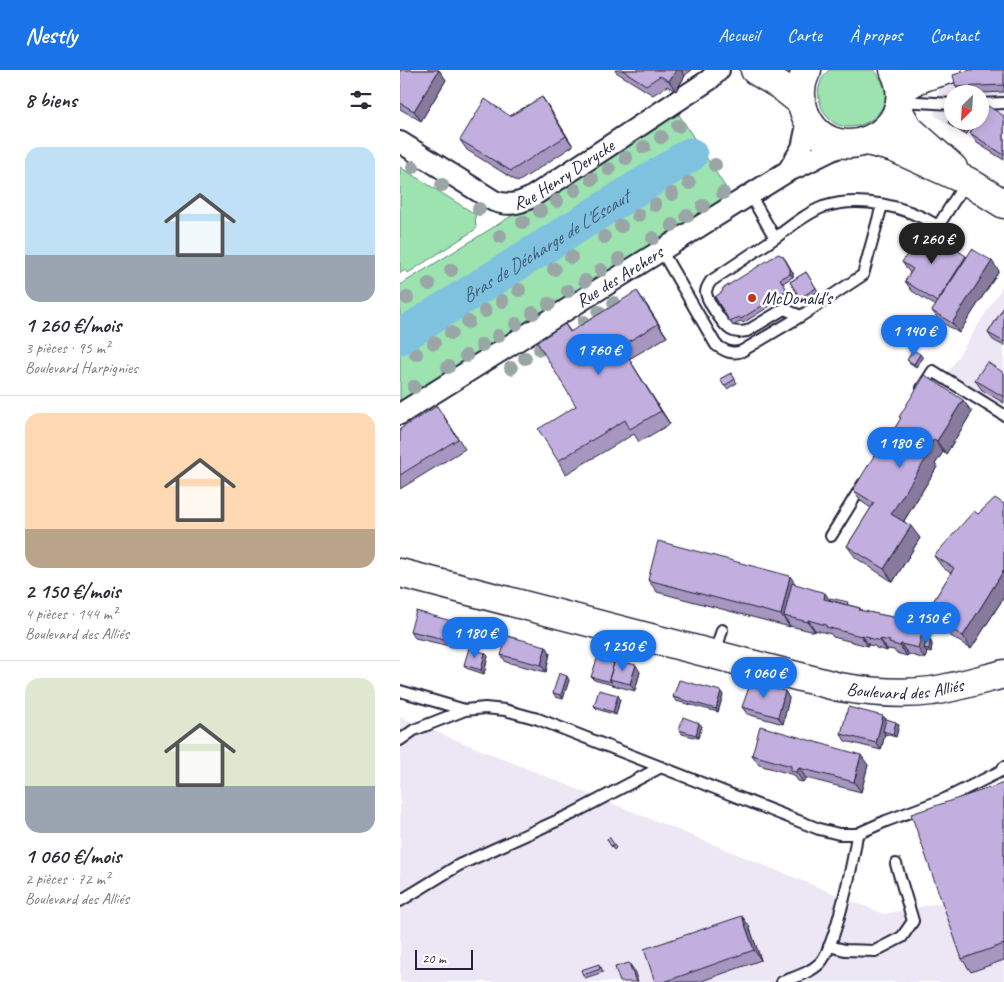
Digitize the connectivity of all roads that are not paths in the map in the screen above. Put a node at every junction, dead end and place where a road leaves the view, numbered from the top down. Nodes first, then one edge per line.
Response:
1 (719, 70) edge
2 (756, 70) edge
3 (807, 70) edge
4 (947, 70) edge
5 (898, 93) edge
6 (944, 102) edge
7 (1004, 103) edge
8 (989, 104) edge
9 (804, 111) junction
10 (400, 142) edge
11 (858, 143) junction
12 (788, 172) junction
13 (966, 181) junction
14 (750, 195) junction
15 (1004, 204) edge
16 (882, 205) junction
17 (775, 238) junction
18 (661, 250) junction
19 (801, 316) junction
20 (918, 396) edge
21 (400, 414) edge
22 (1004, 415) edge
23 (867, 478) edge
24 (831, 536) dead end
25 (400, 573) edge
26 (1004, 674) edge
27 (401, 690) edge
28 (465, 710) junction
29 (400, 740) edge
30 (661, 767) junction
31 (1004, 767) edge
32 (857, 834) junction
33 (896, 864) dead end
34 (400, 901) edge
35 (830, 946) junction
36 (782, 982) edge

1 - 10 street, Rue Henry Derycke
2 - 9 main road
3 - 9 main road
4 - 5 main road
5 - 6 lane
5 - 11 main road
5 - 13 main road
7 - 8 lane
9 - 11 main road
9 - 12 street, Rue des Archers
11 - 12 street, Rue des Archers
11 - 13 main road
12 - 14 street, Rue des Archers
13 - 15 main road
13 - 16 lane
14 - 17 lane
14 - 18 street, Rue des Archers
16 - 17 lane
16 - 19 lane
17 - 19 lane
18 - 19 lane
18 - 21 street, Rue des Archers
20 - 22 lane
23 - 24 lane
25 - 26 main road, Boulevard des Alliés
27 - 28 lane
28 - 29 lane
28 - 30 lane
30 - 32 lane
30 - 34 lane
31 - 32 lane
32 - 35 lane
33 - 35 lane
35 - 36 lane

